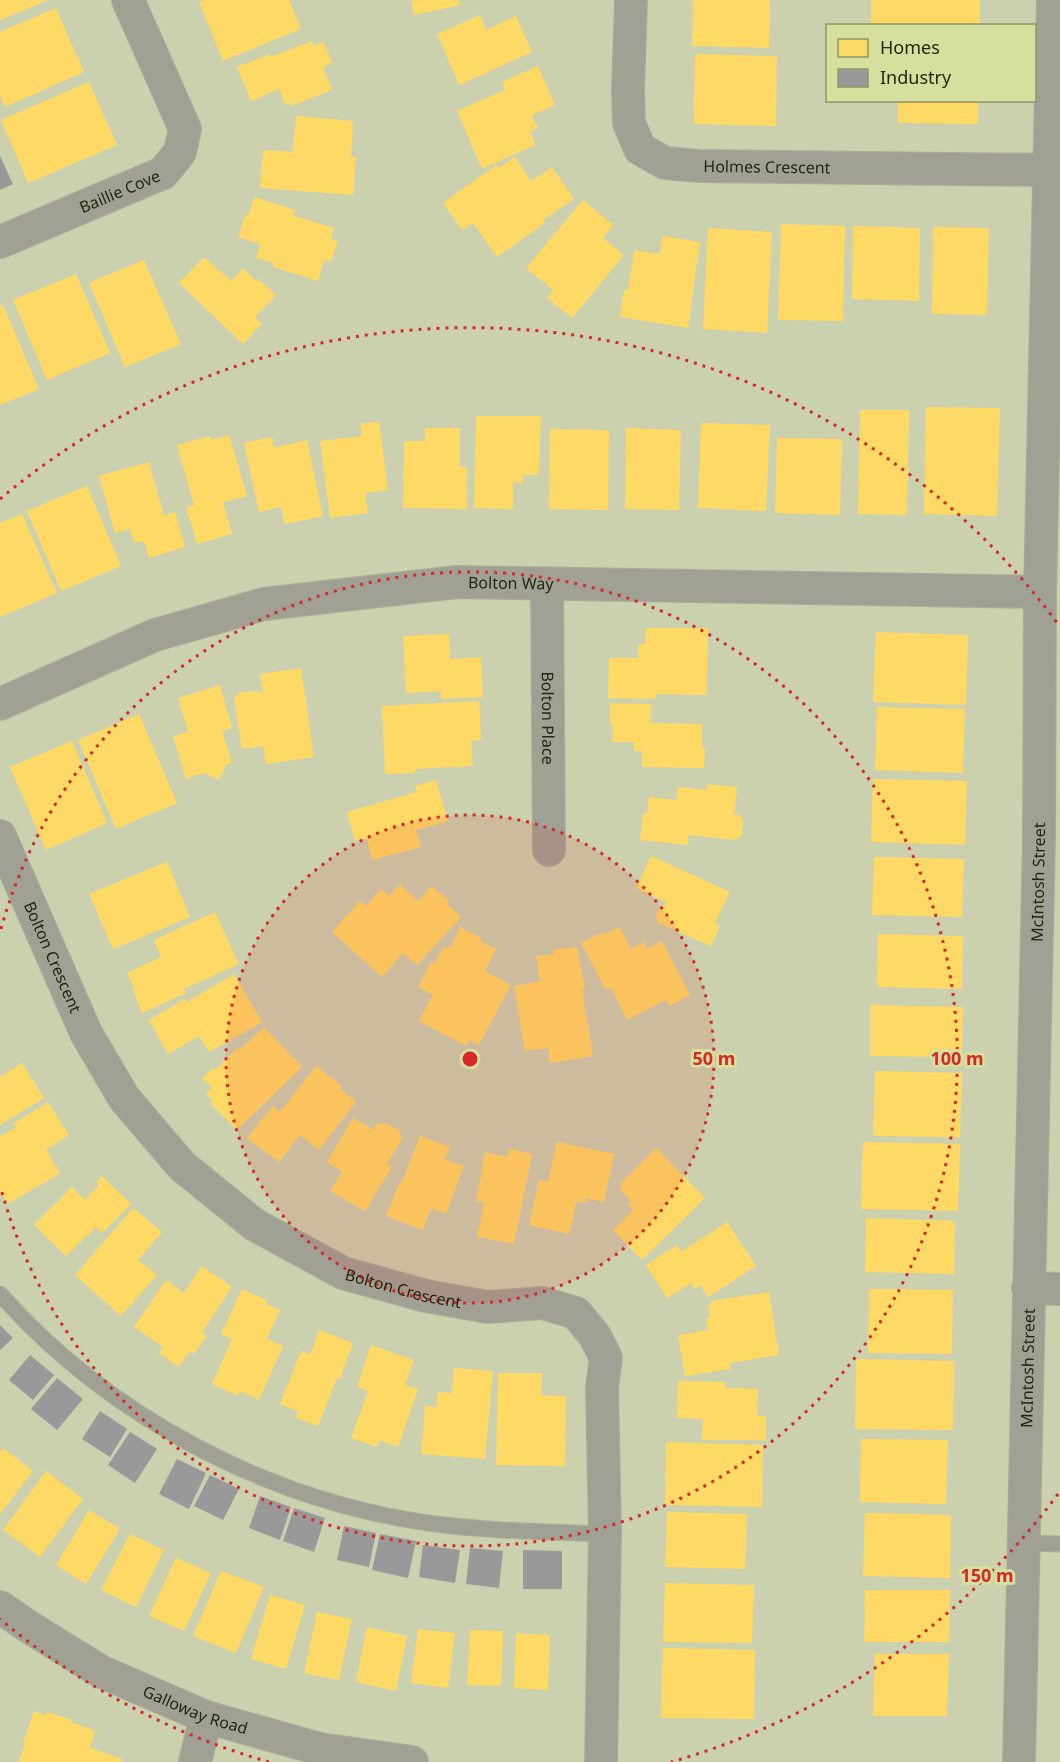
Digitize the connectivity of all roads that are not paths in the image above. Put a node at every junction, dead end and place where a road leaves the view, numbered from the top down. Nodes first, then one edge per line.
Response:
1 (128, 0) edge
2 (632, 0) edge
3 (1053, 0) edge
4 (1050, 170) junction
5 (0, 242) edge
6 (547, 584) junction
7 (1040, 592) junction
8 (0, 704) edge
9 (0, 836) edge
10 (1050, 838) edge
11 (549, 850) dead end
12 (1028, 1288) junction
13 (1060, 1289) edge
14 (0, 1294) edge
15 (605, 1534) junction
16 (1024, 1543) junction
17 (1060, 1544) edge
18 (0, 1607) edge
19 (206, 1717) junction
20 (195, 1762) edge
21 (412, 1762) edge
22 (601, 1762) edge
23 (1019, 1762) edge

1 - 5 street, Baillie Cove
2 - 4 street, Holmes Crescent
3 - 4 street, McIntosh Street
4 - 7 street, McIntosh Street
6 - 7 street, Bolton Way
6 - 8 street, Bolton Way
6 - 11 street, Bolton Place
7 - 10 street, McIntosh Street
9 - 15 street, Bolton Crescent
10 - 12 street, McIntosh Street
12 - 13 street
12 - 16 street, McIntosh Street
14 - 15 lane
15 - 22 street, Bolton Crescent
16 - 17 lane
16 - 23 street, McIntosh Street
18 - 19 street, Galloway Road
19 - 20 street
19 - 21 street, Galloway Road

